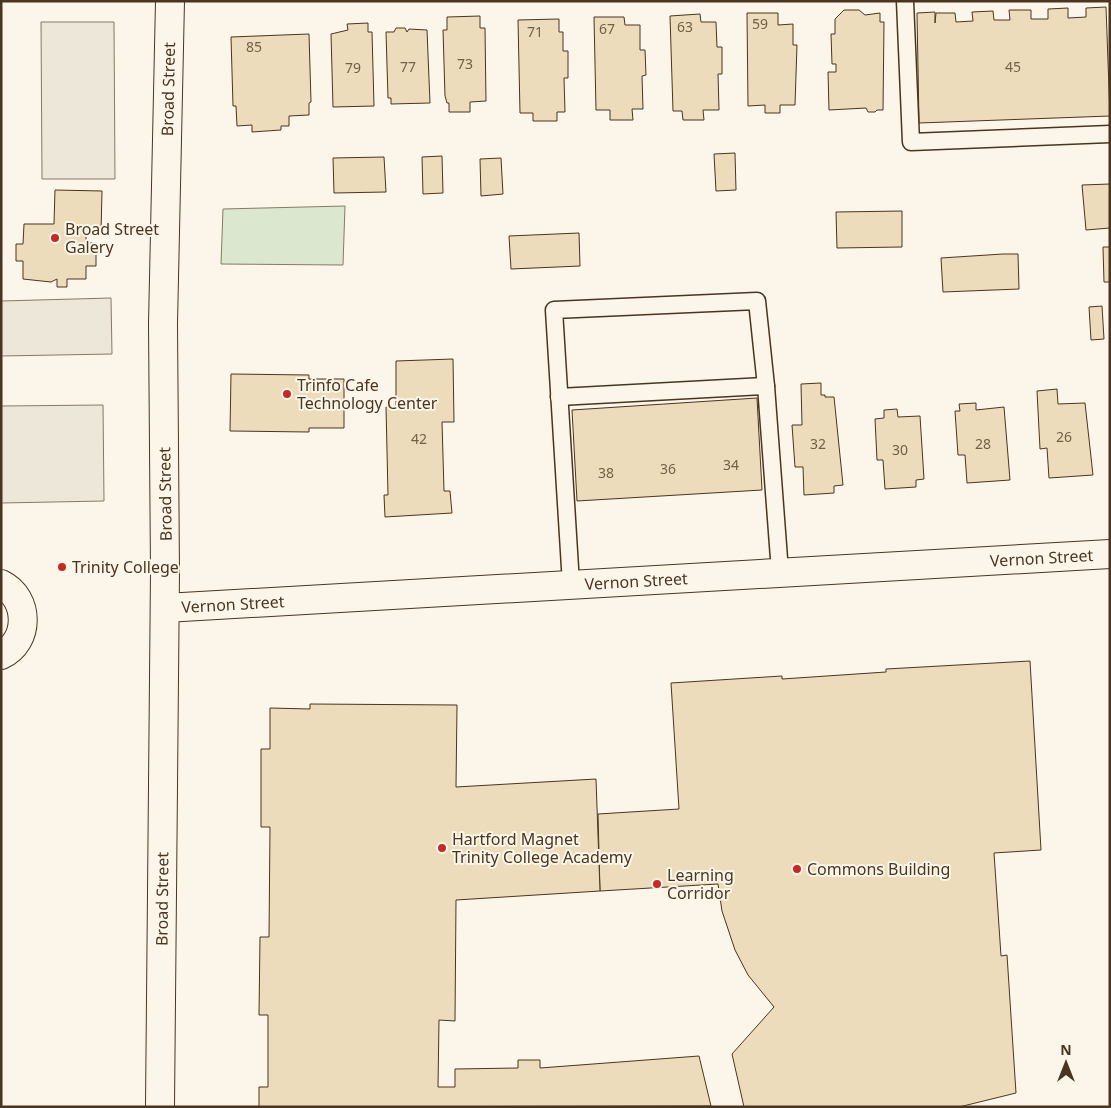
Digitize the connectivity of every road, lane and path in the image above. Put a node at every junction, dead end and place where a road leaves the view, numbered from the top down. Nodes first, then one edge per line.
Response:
1 (170, 1) edge
2 (905, 1) edge
3 (1110, 134) edge
4 (766, 386) junction
5 (558, 397) junction
6 (1110, 554) edge
7 (780, 572) junction
8 (1, 584) edge
9 (571, 584) junction
10 (165, 608) junction
11 (1, 656) edge
12 (160, 1107) edge

1 - 10 main road, Broad Street
2 - 3 lane
4 - 5 lane
4 - 5 lane
4 - 7 lane
5 - 9 lane
6 - 7 main road, Vernon Street
7 - 9 main road, Vernon Street
8 - 11 main road
9 - 10 main road, Vernon Street
10 - 12 main road, Broad Street

